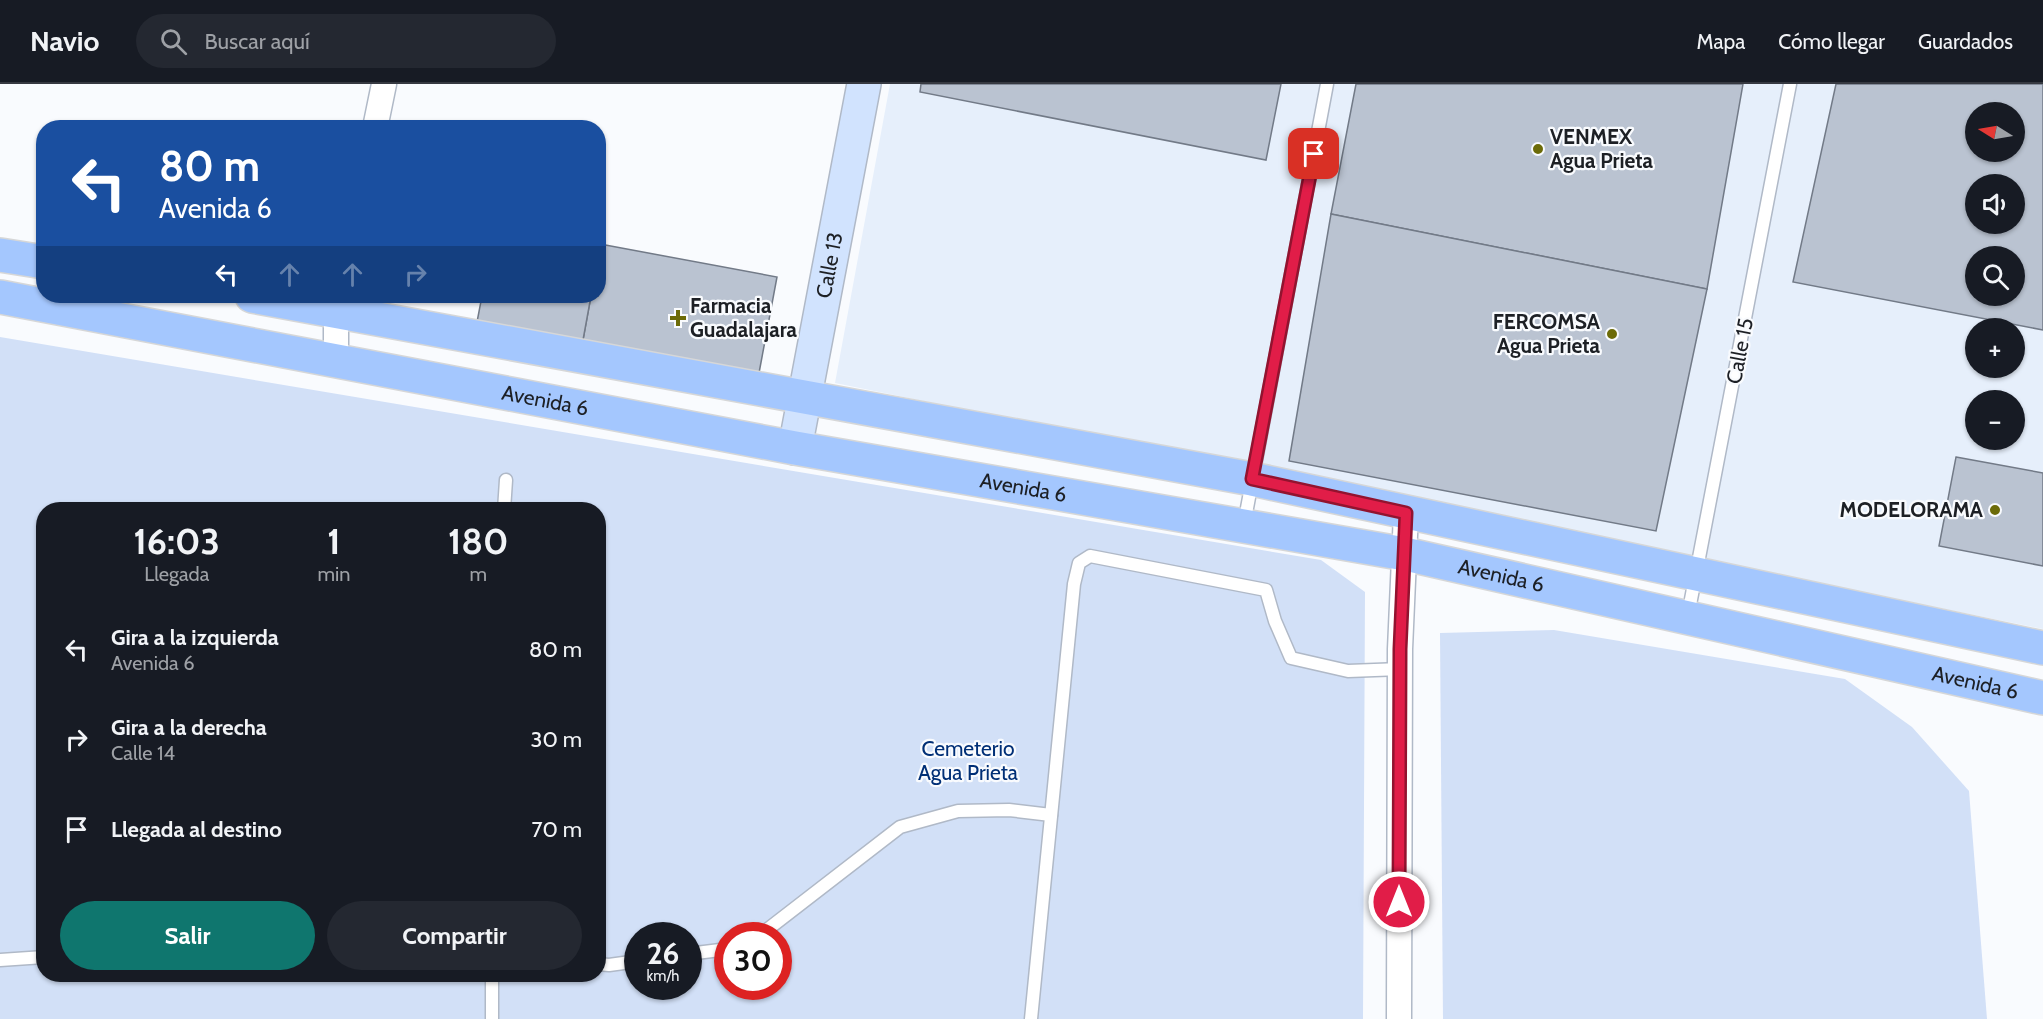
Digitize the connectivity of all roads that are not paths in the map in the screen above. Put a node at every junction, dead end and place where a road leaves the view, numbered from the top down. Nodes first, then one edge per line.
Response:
1 (384, 84) edge
2 (864, 84) edge
3 (1327, 84) edge
4 (1790, 84) edge
5 (377, 120) edge
6 (0, 255) edge
7 (36, 261) edge
8 (0, 297) edge
9 (337, 303) edge
10 (342, 303) edge
11 (336, 361) junction
12 (802, 398) junction
13 (795, 448) junction
14 (1252, 479) junction
15 (506, 480) dead end
16 (505, 502) edge
17 (1406, 513) junction
18 (1244, 525) junction
19 (1405, 554) junction
20 (1697, 575) junction
21 (1687, 617) junction
22 (2043, 648) edge
23 (1401, 669) junction
24 (2043, 698) edge
25 (1051, 815) junction
26 (777, 922) edge
27 (36, 958) edge
28 (0, 960) edge
29 (624, 964) edge
30 (606, 965) edge
31 (492, 982) edge
32 (492, 1019) edge
33 (1031, 1019) edge
34 (1399, 1019) edge

1 - 5 street
2 - 12 street, Calle 13
3 - 14 lane
4 - 20 lane, Calle 15
6 - 7 main road
8 - 11 main road, Avenida 6
9 - 11 street
10 - 12 main road, Avenida 6
11 - 13 main road, Avenida 6
12 - 13 street, Calle 13
12 - 14 main road, Avenida 6
13 - 18 main road, Avenida 6
14 - 17 main road, Avenida 6
14 - 18 lane
15 - 16 lane
17 - 19 street
17 - 20 main road, Avenida 6
18 - 19 main road, Avenida 6
19 - 21 main road, Avenida 6
19 - 23 street
20 - 21 lane, Calle 15
20 - 22 main road, Avenida 6
21 - 24 main road, Avenida 6
23 - 25 lane
23 - 34 street
25 - 26 lane
25 - 33 lane
27 - 28 lane
29 - 30 lane
31 - 32 lane

